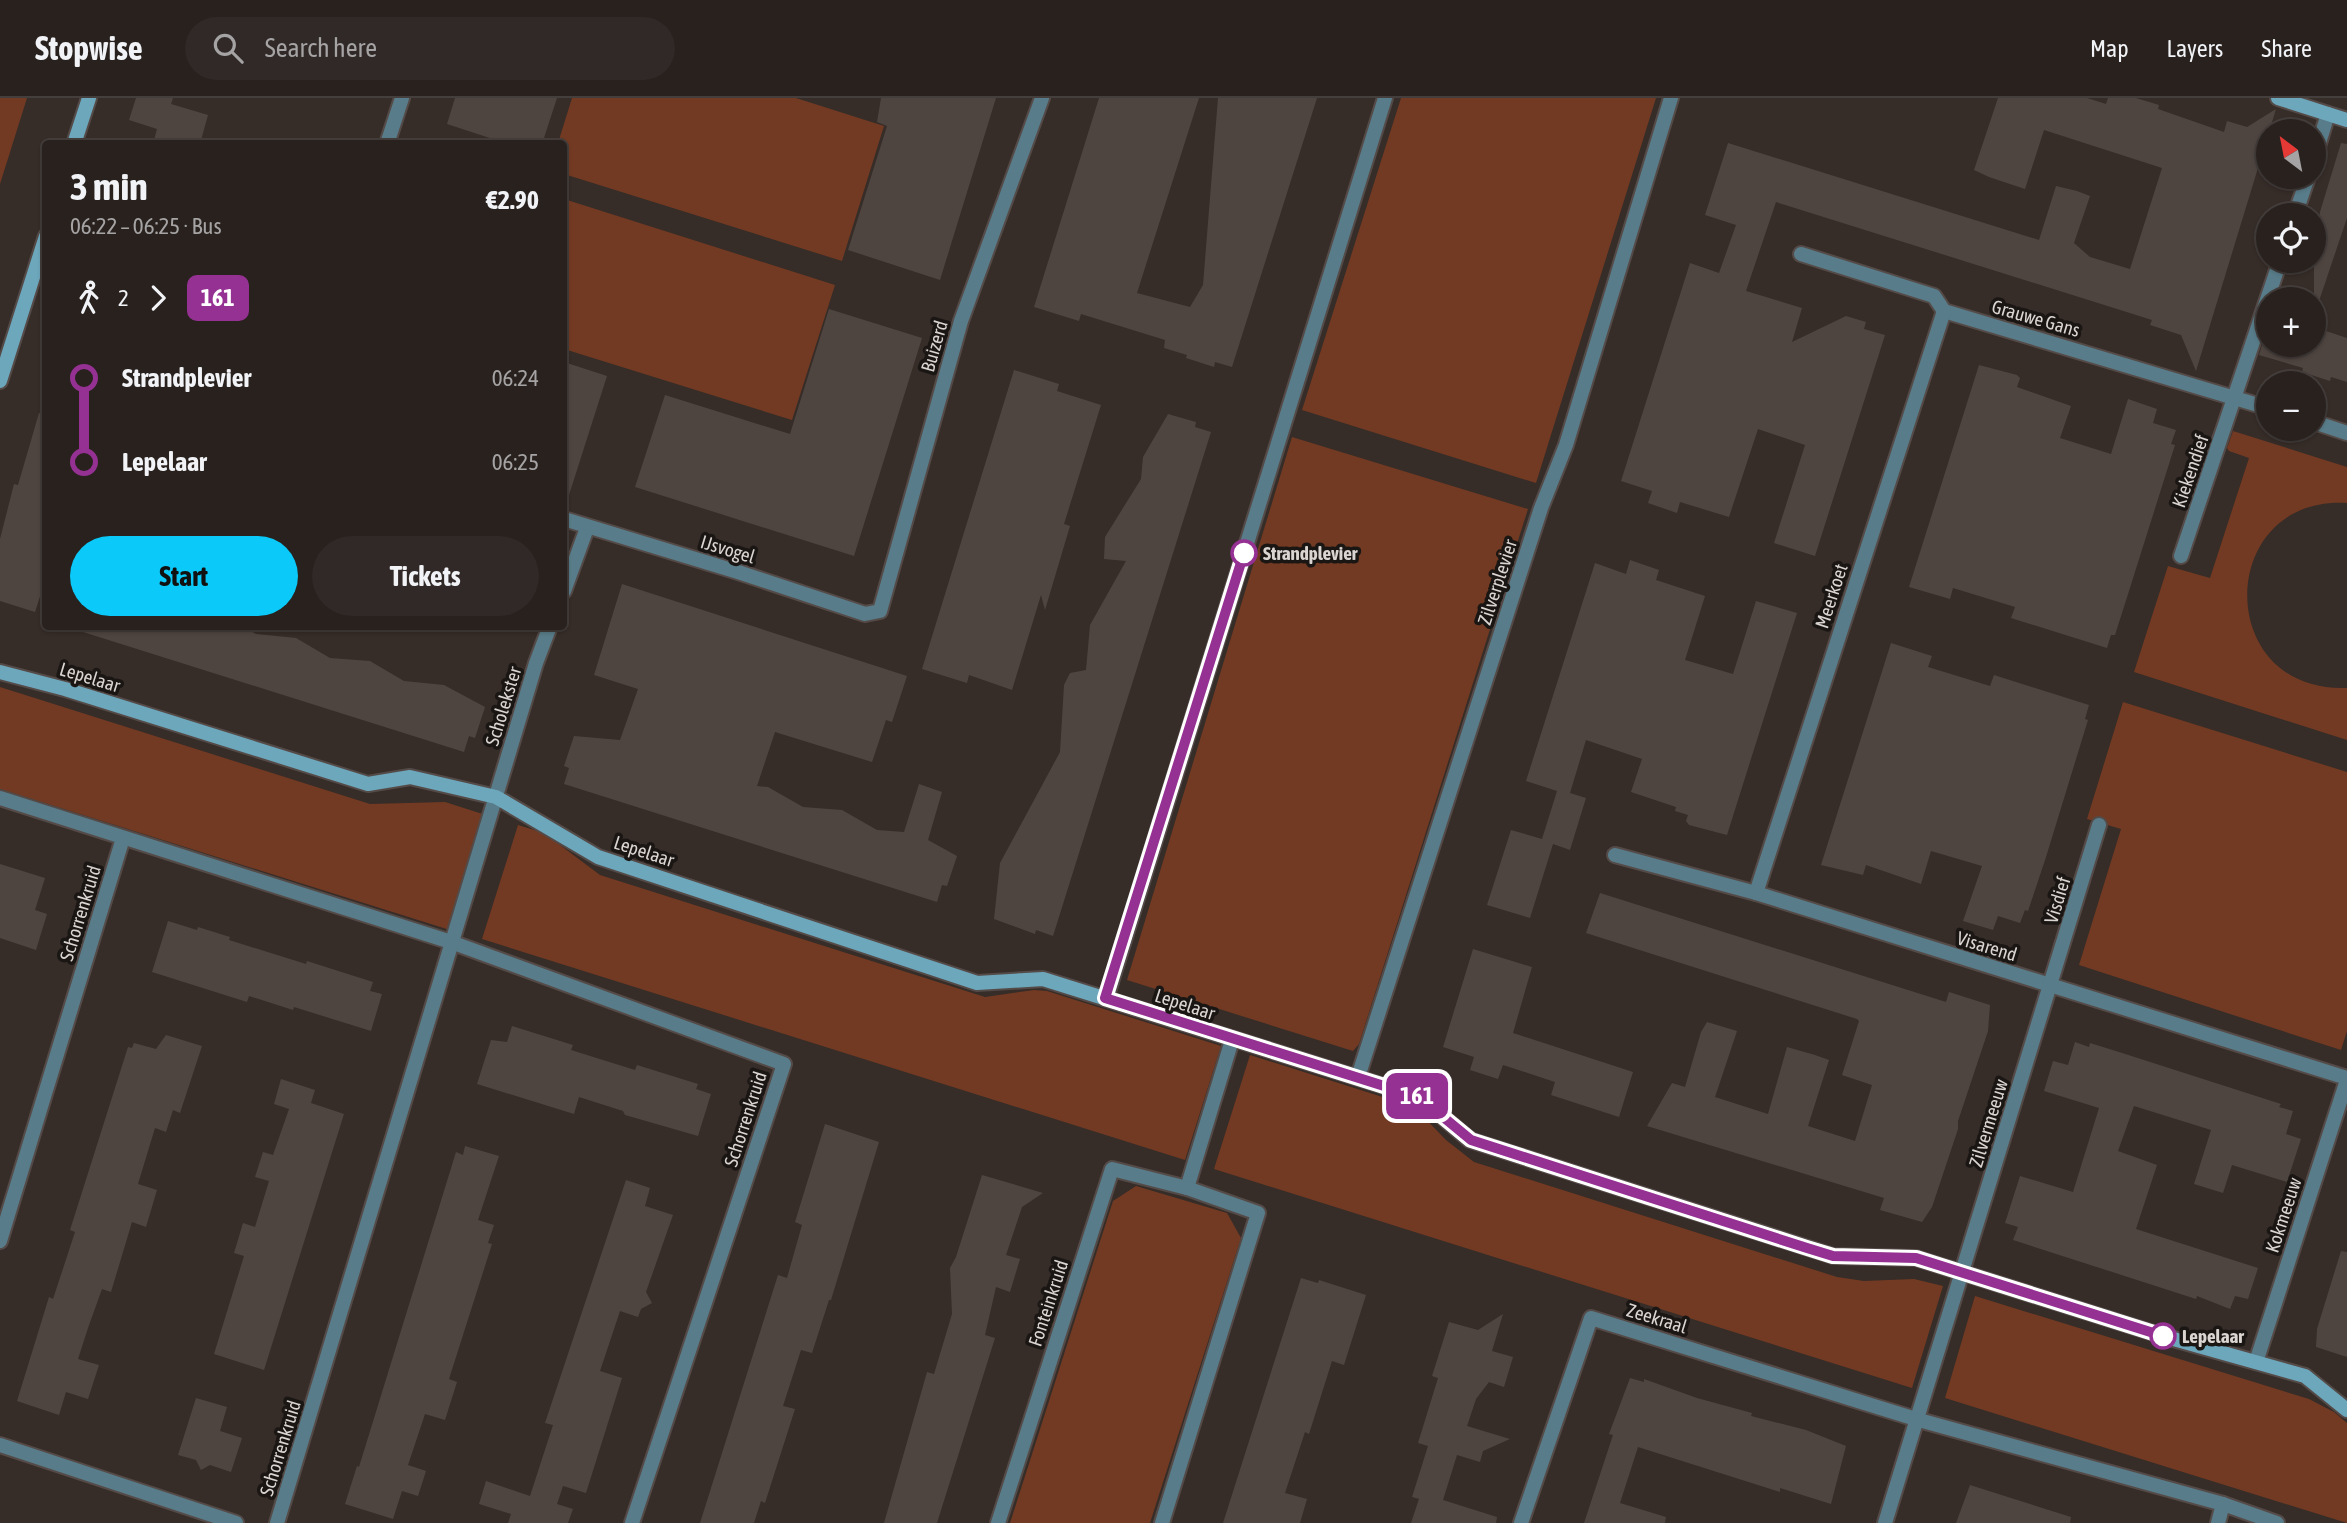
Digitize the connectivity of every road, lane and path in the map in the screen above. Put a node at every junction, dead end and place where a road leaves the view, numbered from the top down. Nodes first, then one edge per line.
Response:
1 (89, 98) edge
2 (402, 98) edge
3 (1042, 98) edge
4 (1385, 98) edge
5 (1671, 98) edge
6 (2278, 98) edge
7 (2328, 114) junction
8 (2326, 120) edge
9 (2347, 120) edge
10 (75, 140) edge
11 (388, 140) edge
12 (42, 249) edge
13 (1801, 254) dead end
14 (2276, 273) edge
15 (1944, 311) junction
16 (0, 381) edge
17 (2235, 397) junction
18 (2256, 404) edge
19 (2326, 426) edge
20 (2347, 433) edge
21 (567, 521) edge
22 (587, 528) junction
23 (2181, 556) dead end
24 (567, 583) edge
25 (880, 611) joint
26 (549, 630) edge
27 (0, 672) edge
28 (496, 797) junction
29 (0, 798) edge
30 (2099, 825) dead end
31 (124, 838) junction
32 (1615, 855) dead end
33 (1756, 893) junction
34 (451, 942) junction
35 (2051, 986) junction
36 (1105, 998) junction
37 (1233, 1040) junction
38 (1358, 1077) junction
39 (2347, 1079) edge
40 (1187, 1188) junction
41 (0, 1241) edge
42 (1962, 1272) junction
43 (2256, 1362) junction
44 (2347, 1409) edge
45 (1919, 1419) junction
46 (0, 1446) edge
47 (2223, 1504) junction
48 (236, 1523) edge
49 (277, 1523) edge
50 (632, 1523) edge
51 (998, 1523) edge
52 (1162, 1523) edge
53 (1521, 1523) edge
54 (1885, 1523) edge
55 (2218, 1523) edge
56 (2277, 1523) edge

1 - 10 street
2 - 11 street
3 - 25 street, Buizerd
4 - 36 street
5 - 38 street, Zilverplevier
6 - 7 street
7 - 8 street
7 - 9 street
12 - 16 street
13 - 15 street, Grauwe Gans
14 - 17 street, Kiekendief
15 - 17 street, Grauwe Gans
15 - 33 street, Meerkoet
17 - 18 street, Grauwe Gans
17 - 23 street, Kiekendief
19 - 20 street
21 - 22 street, IJsvogel
22 - 24 street
22 - 25 street, IJsvogel
26 - 28 street, Scholekster
27 - 28 street, Lepelaar
28 - 34 street, Schorrenkruid
28 - 36 street, Lepelaar
29 - 31 street, Schorrenkruid
30 - 35 street, Visdief
31 - 34 street, Schorrenkruid
31 - 41 street, Schorrenkruid
32 - 33 street, Visarend
33 - 35 street, Visarend
34 - 49 street, Schorrenkruid
34 - 50 street, Schorrenkruid
35 - 39 street, Visarend
35 - 42 street, Zilvermeeuw
36 - 37 street, Lepelaar
37 - 38 street, Lepelaar
37 - 40 street
38 - 42 street, Lepelaar
39 - 43 street, Kokmeeuw
40 - 51 street, Fonteinkruid
40 - 52 street, Fonteinkruid
42 - 43 street, Lepelaar
42 - 45 street
43 - 44 street, Lepelaar
45 - 47 street, Zeekraal
45 - 53 street, Zeekraal
45 - 54 street
46 - 48 street
47 - 55 street
47 - 56 street, Zeekraal

